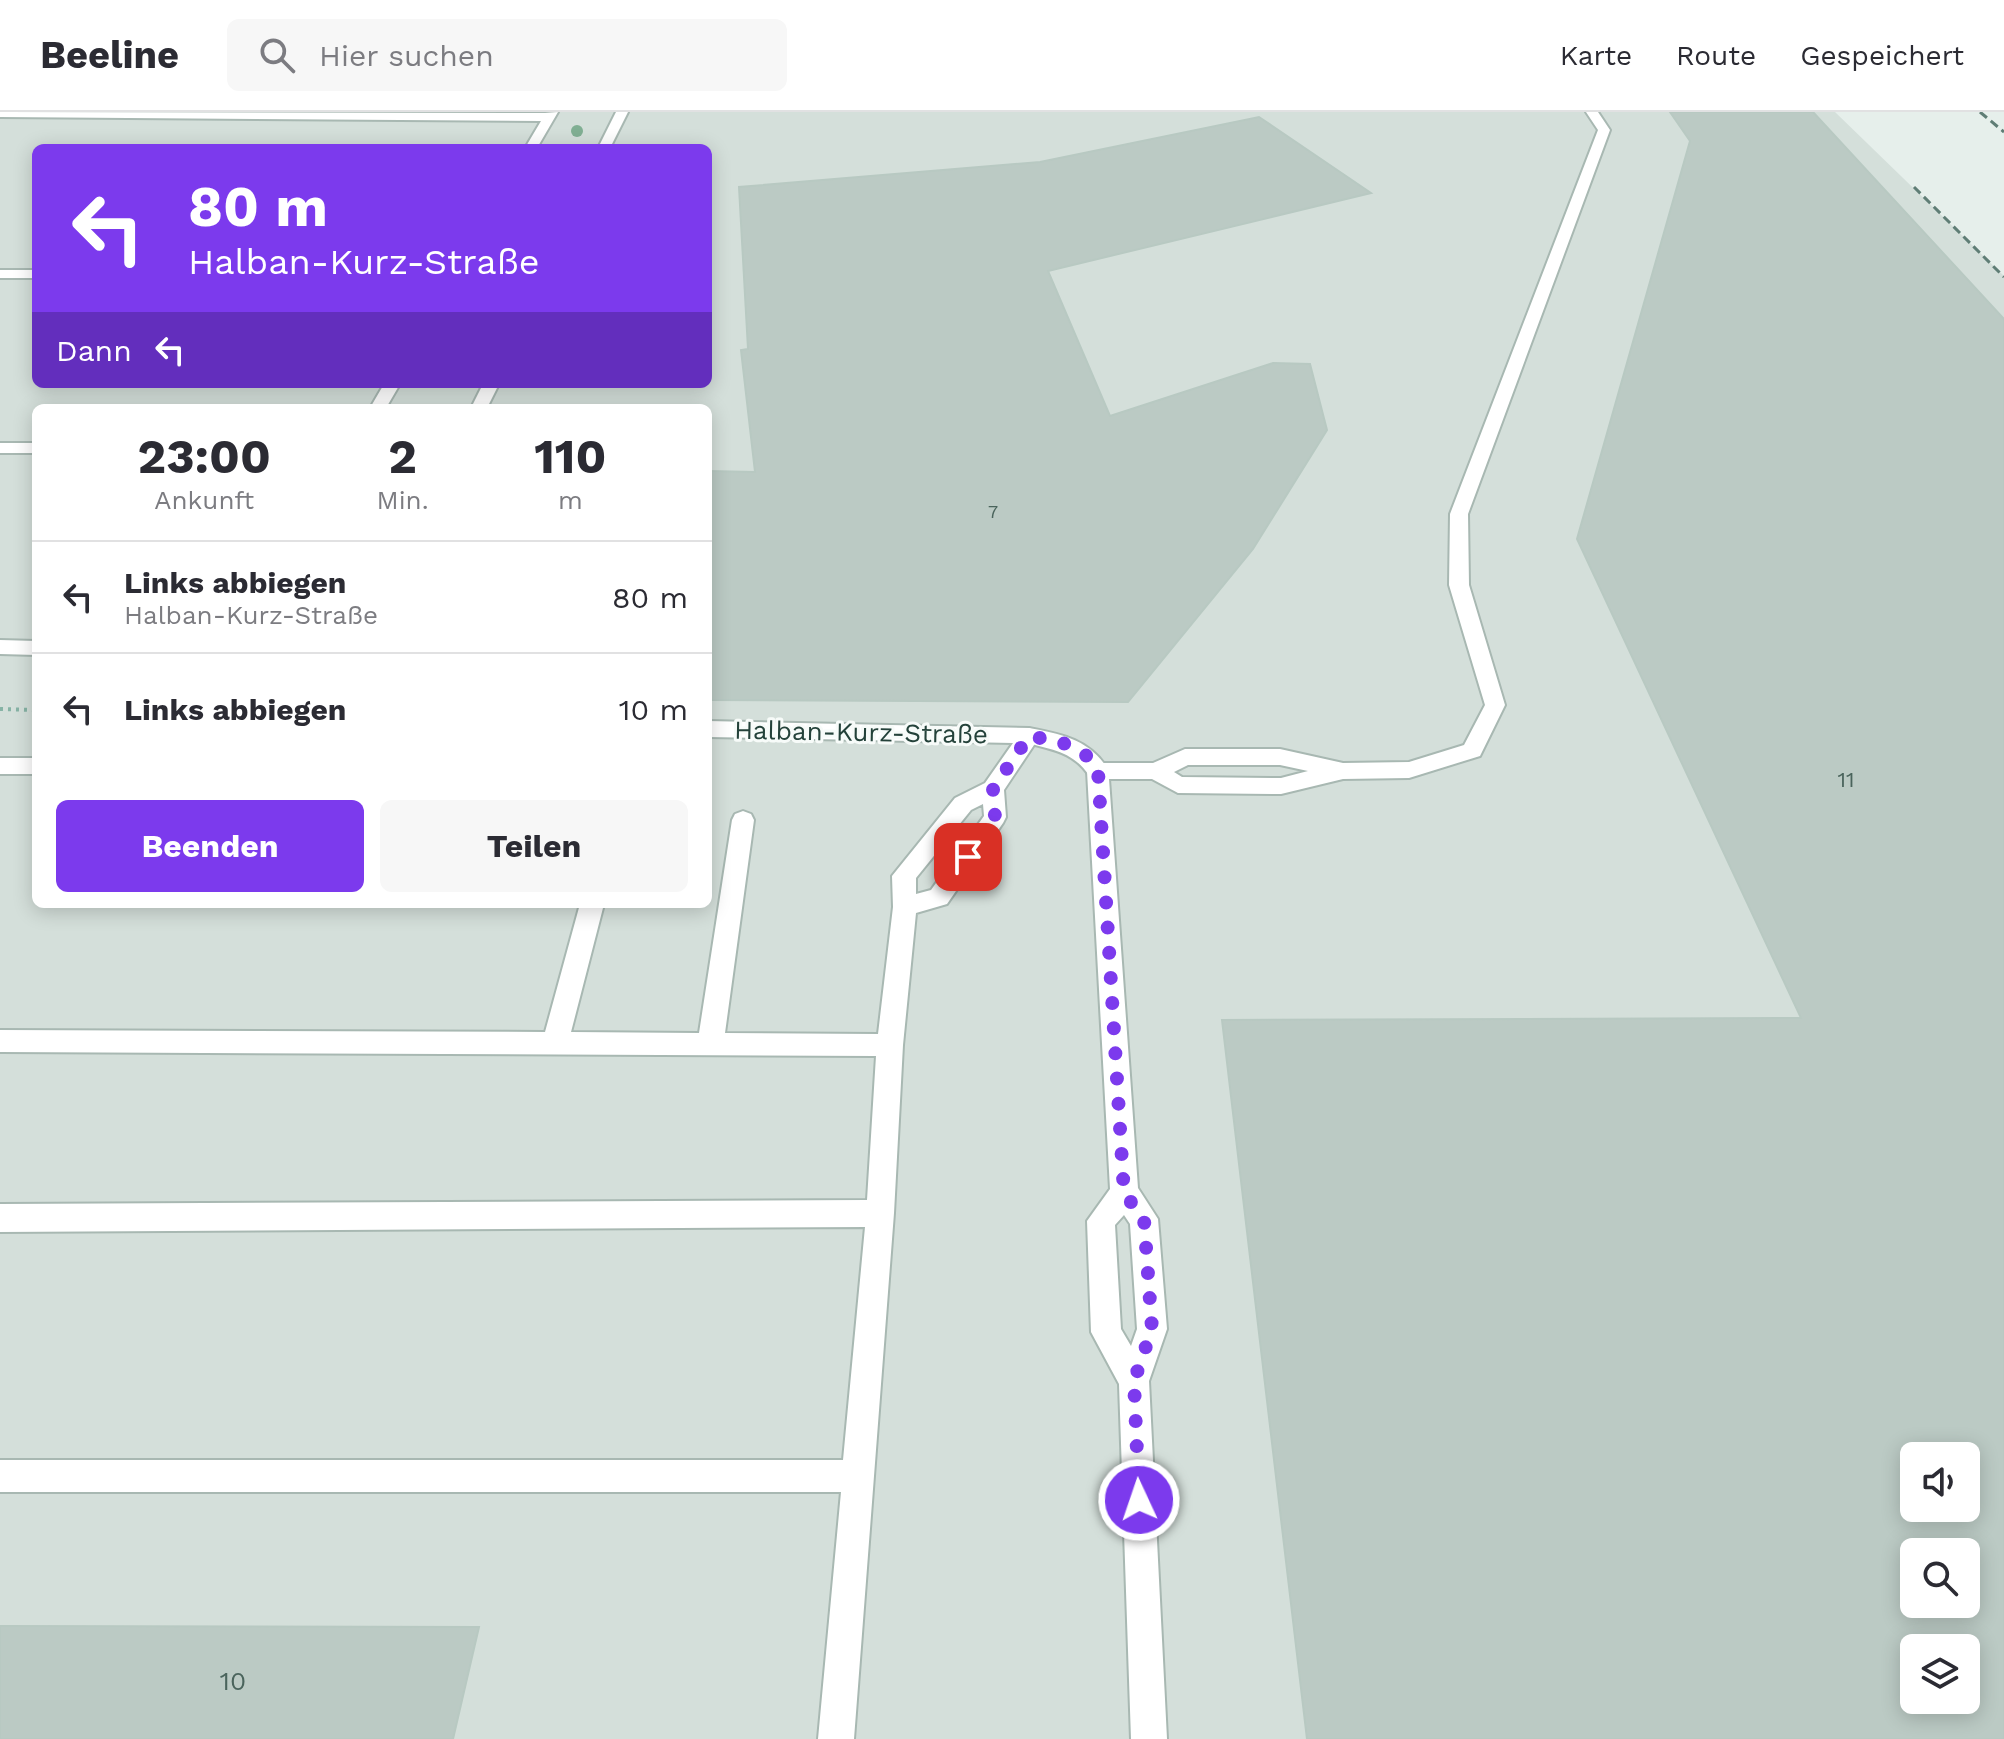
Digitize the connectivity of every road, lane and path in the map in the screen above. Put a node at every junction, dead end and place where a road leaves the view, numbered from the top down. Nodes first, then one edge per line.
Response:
1 (622, 112) edge
2 (1592, 112) edge
3 (0, 113) edge
4 (136, 113) edge
5 (551, 115) edge
6 (533, 144) edge
7 (606, 144) edge
8 (0, 274) edge
9 (32, 274) edge
10 (0, 448) edge
11 (32, 448) edge
12 (0, 647) edge
13 (32, 648) edge
14 (0, 709) edge
15 (32, 710) edge
16 (712, 729) edge
17 (1029, 736) junction
18 (0, 766) edge
19 (32, 766) edge
20 (1098, 771) junction
21 (993, 789) junction
22 (743, 820) dead end
23 (905, 907) junction
24 (591, 908) edge
25 (0, 1041) edge
26 (555, 1044) junction
27 (710, 1045) junction
28 (890, 1045) junction
29 (1124, 1193) junction
30 (880, 1213) junction
31 (0, 1218) edge
32 (1134, 1381) junction
33 (0, 1476) edge
34 (856, 1476) junction
35 (836, 1739) edge
36 (1149, 1739) edge

1 - 7 street
2 - 20 street
3 - 4 street
4 - 5 street
5 - 6 street
8 - 9 street
10 - 11 street
12 - 13 street
14 - 15 path
16 - 17 street, Halban-Kurz-Straße
17 - 20 street, Halban-Kurz-Straße
17 - 21 street
18 - 19 street
20 - 29 street
21 - 23 street
21 - 23 street
22 - 27 street
23 - 28 street
24 - 26 street
25 - 26 street
26 - 27 street
27 - 28 street
28 - 30 street
29 - 32 street
29 - 32 street
30 - 31 street
30 - 34 street
32 - 36 street
33 - 34 street
34 - 35 street

